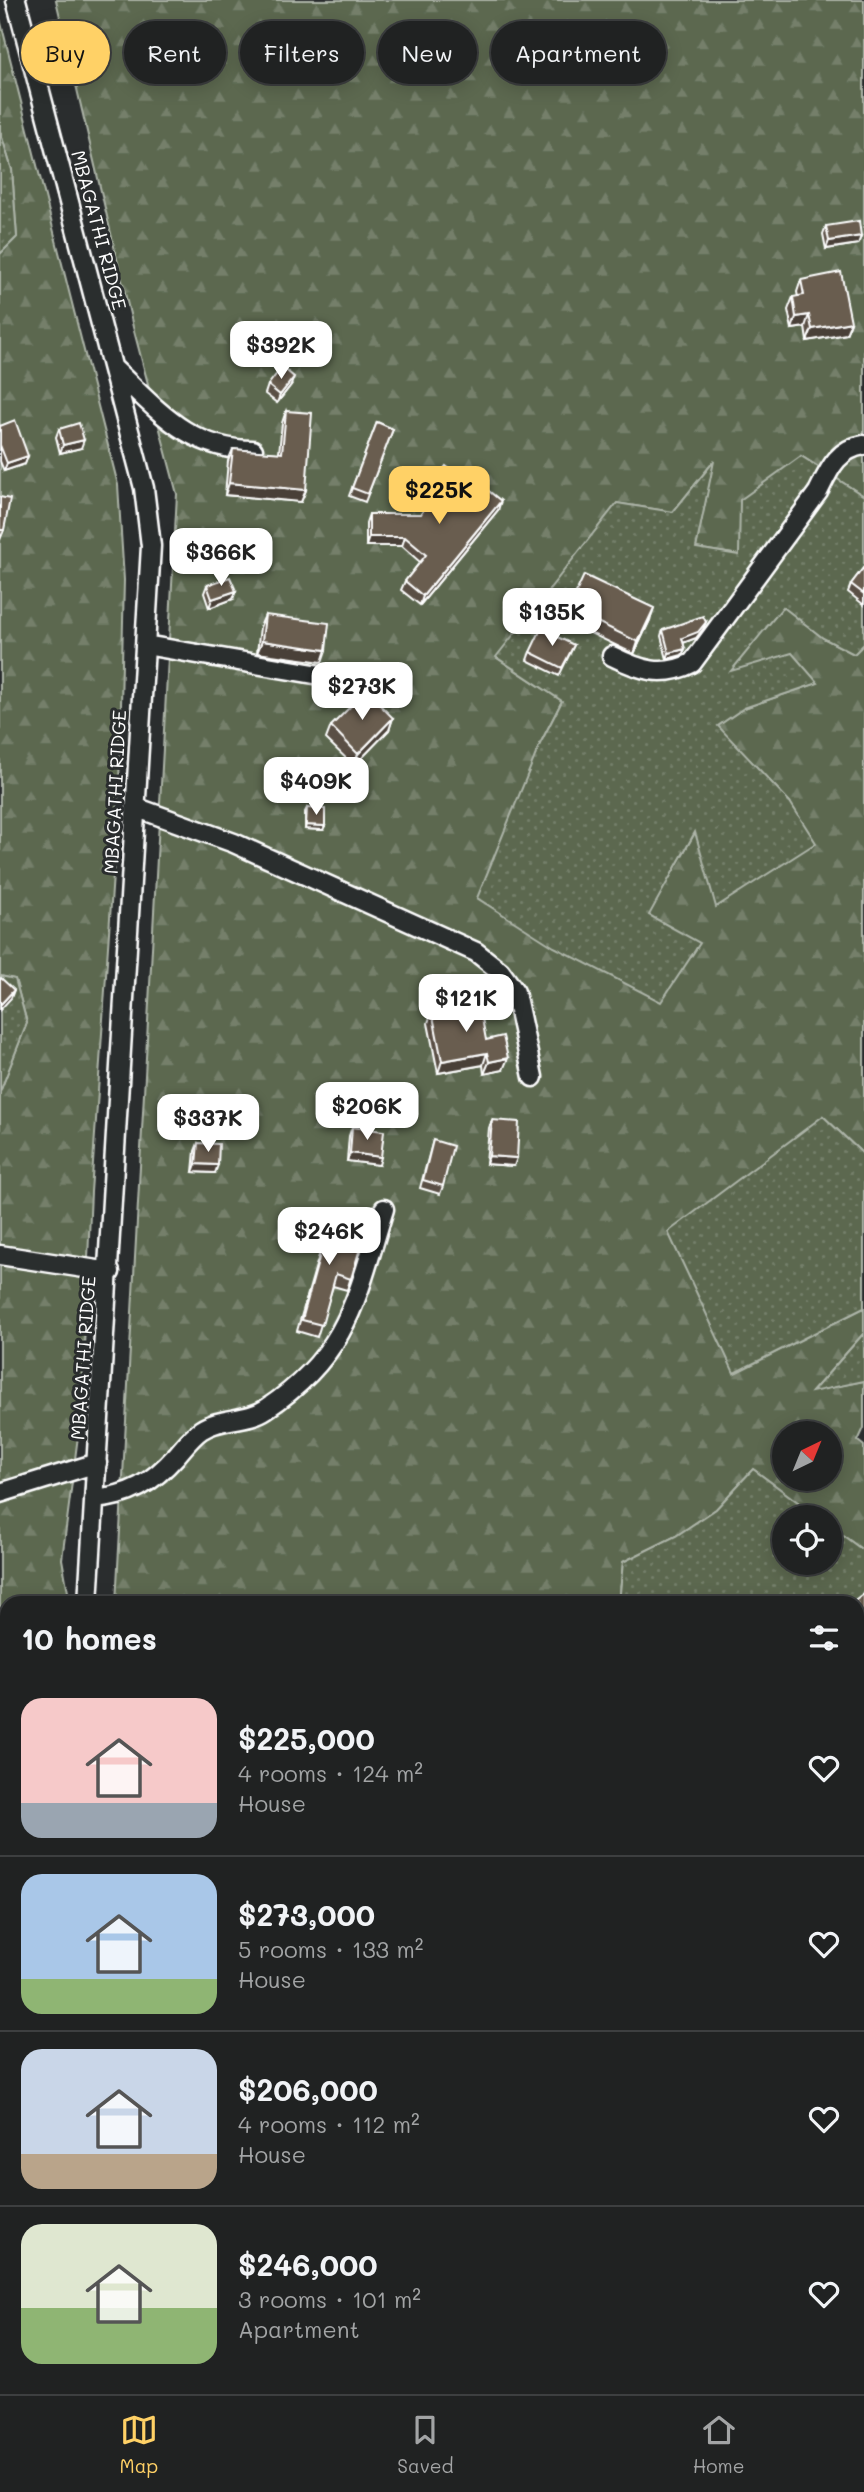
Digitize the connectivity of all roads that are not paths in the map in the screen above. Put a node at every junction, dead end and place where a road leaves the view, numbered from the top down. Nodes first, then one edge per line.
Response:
1 (16, 0) edge
2 (113, 368) junction
3 (864, 445) edge
4 (253, 450) edge
5 (145, 645) junction
6 (612, 656) dead end
7 (320, 675) dead end
8 (135, 807) junction
9 (533, 1077) dead end
10 (384, 1209) dead end
11 (0, 1255) edge
12 (110, 1272) junction
13 (97, 1463) junction
14 (0, 1493) edge
15 (94, 1499) junction
16 (88, 1596) edge

1 - 2 street, MBAGATHI RIDGE
2 - 4 street
2 - 5 street, MBAGATHI RIDGE
3 - 6 street
5 - 7 street
5 - 8 street, MBAGATHI RIDGE
8 - 9 street
8 - 12 street, MBAGATHI RIDGE
10 - 15 street
11 - 12 street
12 - 13 street, MBAGATHI RIDGE
13 - 14 street
13 - 15 street, MBAGATHI RIDGE
15 - 16 street, MBAGATHI RIDGE

